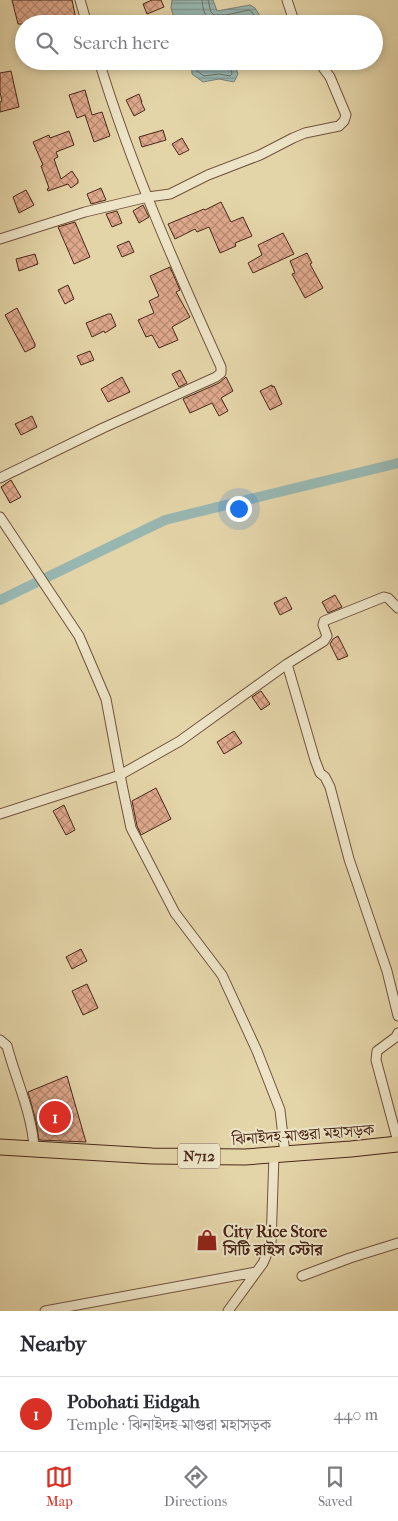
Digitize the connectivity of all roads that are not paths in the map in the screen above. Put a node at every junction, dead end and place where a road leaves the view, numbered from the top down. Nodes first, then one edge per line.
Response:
1 (80, 0) edge
2 (287, 0) edge
3 (84, 15) edge
4 (292, 15) edge
5 (102, 70) edge
6 (325, 70) edge
7 (148, 196) junction
8 (0, 239) edge
9 (0, 478) edge
10 (0, 517) edge
11 (398, 608) edge
12 (286, 664) junction
13 (120, 775) junction
14 (0, 814) edge
15 (398, 1016) edge
16 (398, 1033) edge
17 (0, 1040) edge
18 (398, 1143) edge
19 (0, 1147) edge
20 (34, 1148) junction
21 (280, 1154) junction
22 (398, 1243) edge
23 (256, 1272) junction
24 (302, 1276) dead end
25 (45, 1311) edge
26 (228, 1311) edge

1 - 3 street
2 - 4 street
5 - 7 street
6 - 7 street
7 - 8 street
7 - 9 street
10 - 13 street
11 - 12 street
12 - 13 street
12 - 15 street
13 - 14 street
13 - 21 street
16 - 18 street
17 - 20 street
18 - 21 highway, ঝিনাইদহ-মাগুরা মহাসড়ক / N712
19 - 20 highway, ঝিনাইদহ-মাগুরা মহাসড়ক / N712
20 - 21 highway, ঝিনাইদহ-মাগুরা মহাসড়ক / N712
21 - 23 street
22 - 24 street
23 - 25 street
23 - 26 street

